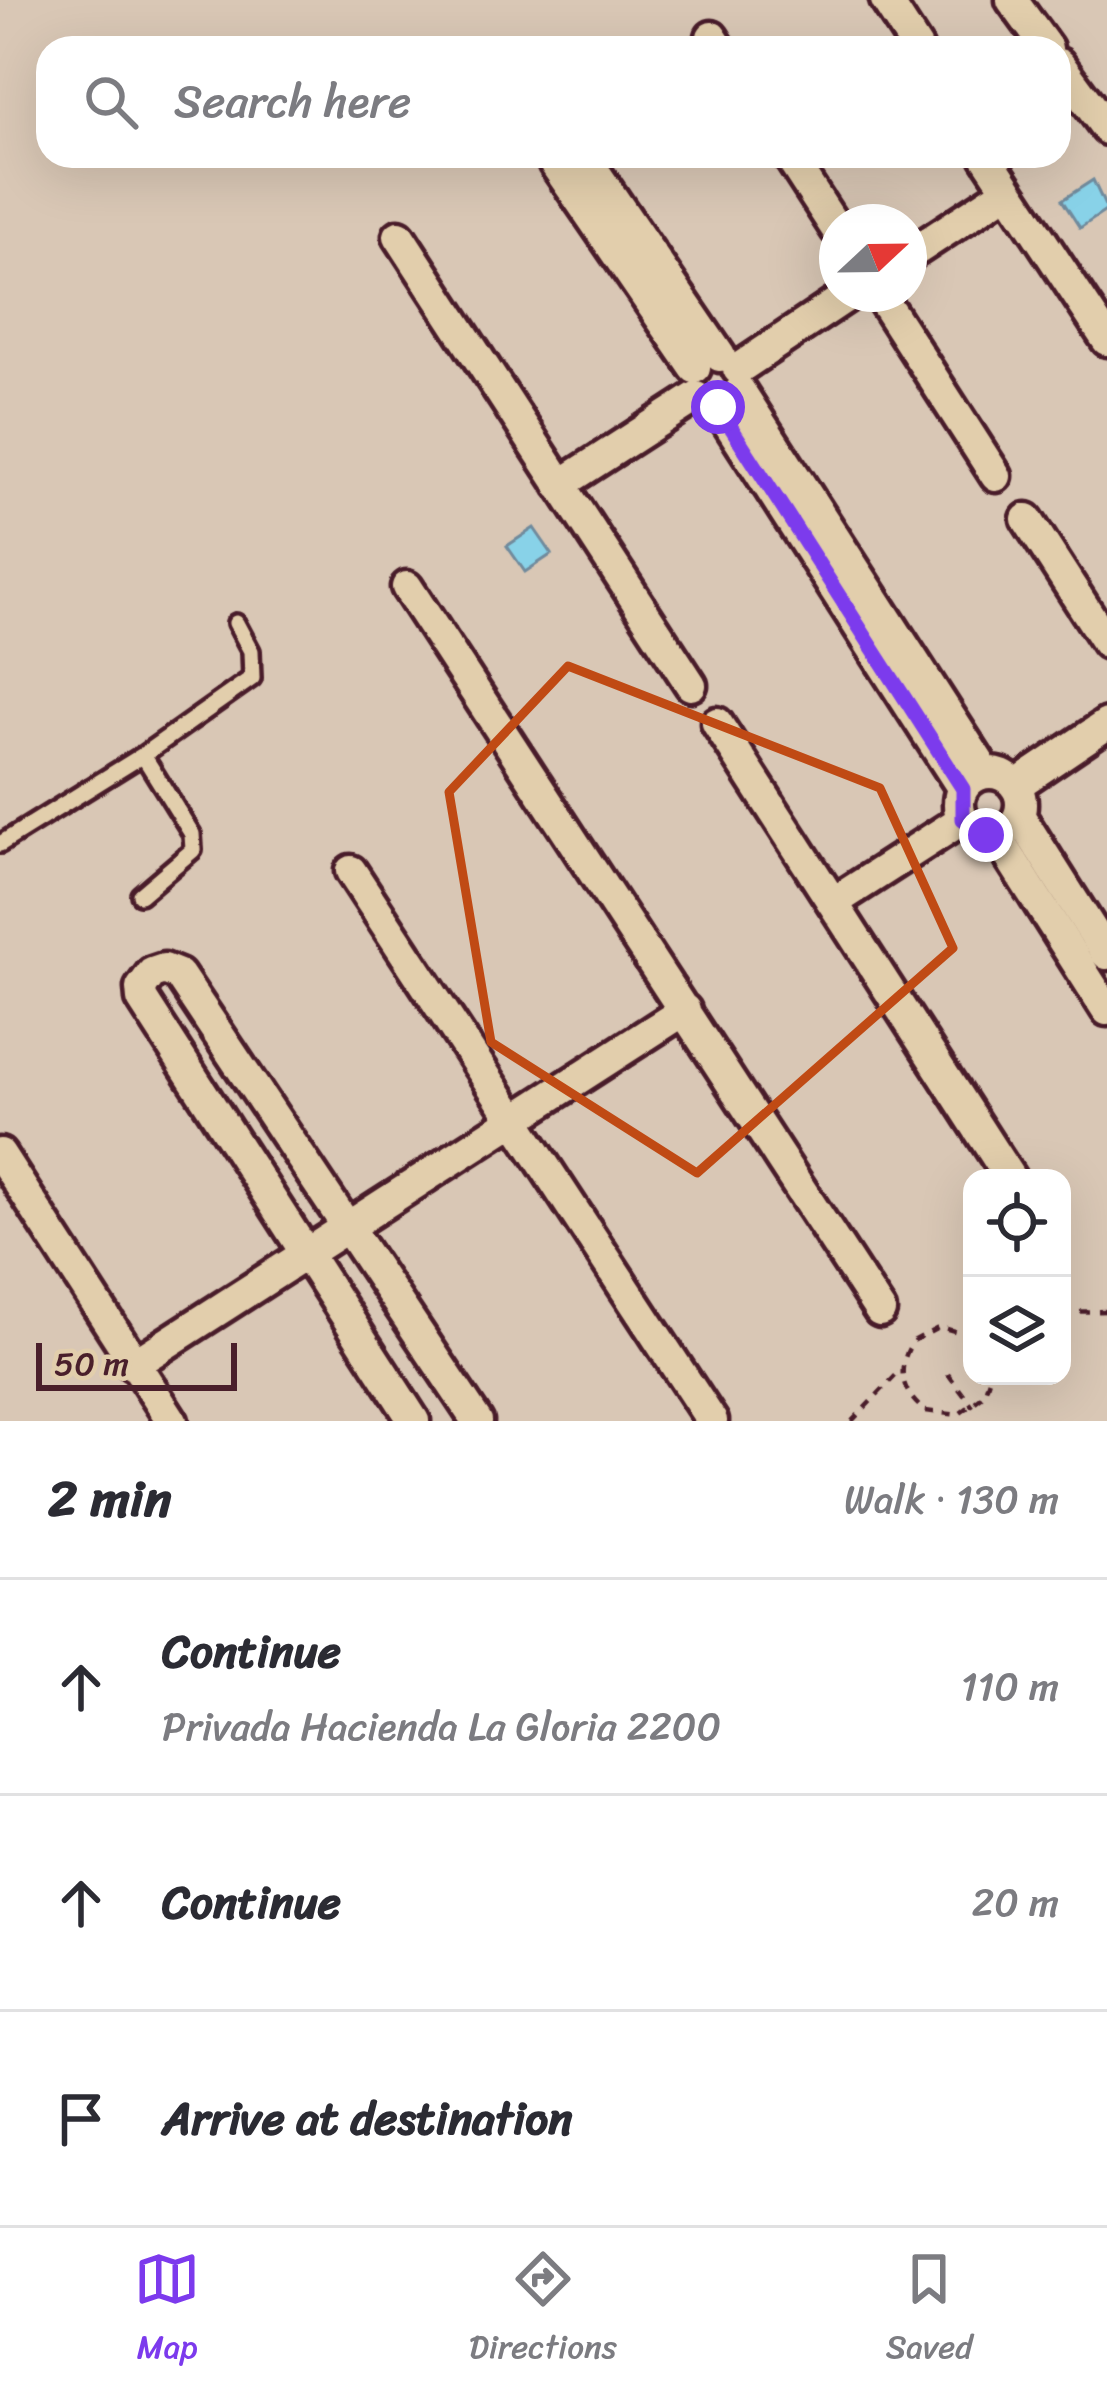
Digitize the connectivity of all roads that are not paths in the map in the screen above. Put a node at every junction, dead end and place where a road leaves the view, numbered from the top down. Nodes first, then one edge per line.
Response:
1 (886, 0) edge
2 (1012, 0) edge
3 (909, 36) edge
4 (1038, 36) edge
5 (1071, 80) edge
6 (1107, 129) edge
7 (558, 168) edge
8 (591, 168) edge
9 (797, 168) edge
10 (994, 168) edge
11 (1008, 190) junction
12 (820, 204) edge
13 (399, 236) dead end
14 (927, 243) edge
15 (823, 312) edge
16 (891, 312) edge
17 (1107, 340) edge
18 (718, 381) junction
19 (996, 476) dead end
20 (560, 484) junction
21 (1027, 519) dead end
22 (406, 587) dead end
23 (236, 623) dead end
24 (1107, 643) edge
25 (691, 685) dead end
26 (717, 723) dead end
27 (1107, 724) edge
28 (143, 754) junction
29 (990, 803) junction
30 (0, 844) edge
31 (351, 871) dead end
32 (140, 895) dead end
33 (834, 902) junction
34 (1107, 954) edge
35 (685, 1010) junction
36 (1107, 1010) edge
37 (517, 1118) junction
38 (0, 1154) edge
39 (1004, 1169) edge
40 (347, 1228) junction
41 (308, 1253) junction
42 (880, 1311) dead end
43 (134, 1365) junction
44 (172, 1421) edge
45 (415, 1421) edge
46 (477, 1421) edge
47 (712, 1421) edge

1 - 3 street
2 - 4 street
5 - 6 street
7 - 18 street
8 - 18 street
9 - 12 street
10 - 11 street
11 - 14 street
11 - 17 street
13 - 20 street
15 - 18 street
16 - 19 street
18 - 20 street
18 - 29 street
20 - 25 street
21 - 24 street
22 - 35 street
23 - 28 lane
26 - 33 street
27 - 29 street
28 - 30 lane
28 - 32 lane
29 - 33 street
29 - 34 street
29 - 36 street
31 - 37 street
33 - 39 street
35 - 37 street
35 - 42 street
37 - 40 street
37 - 47 street
38 - 43 street
40 - 41 street
40 - 41 street
40 - 46 street
41 - 43 street
41 - 45 street
43 - 44 street

